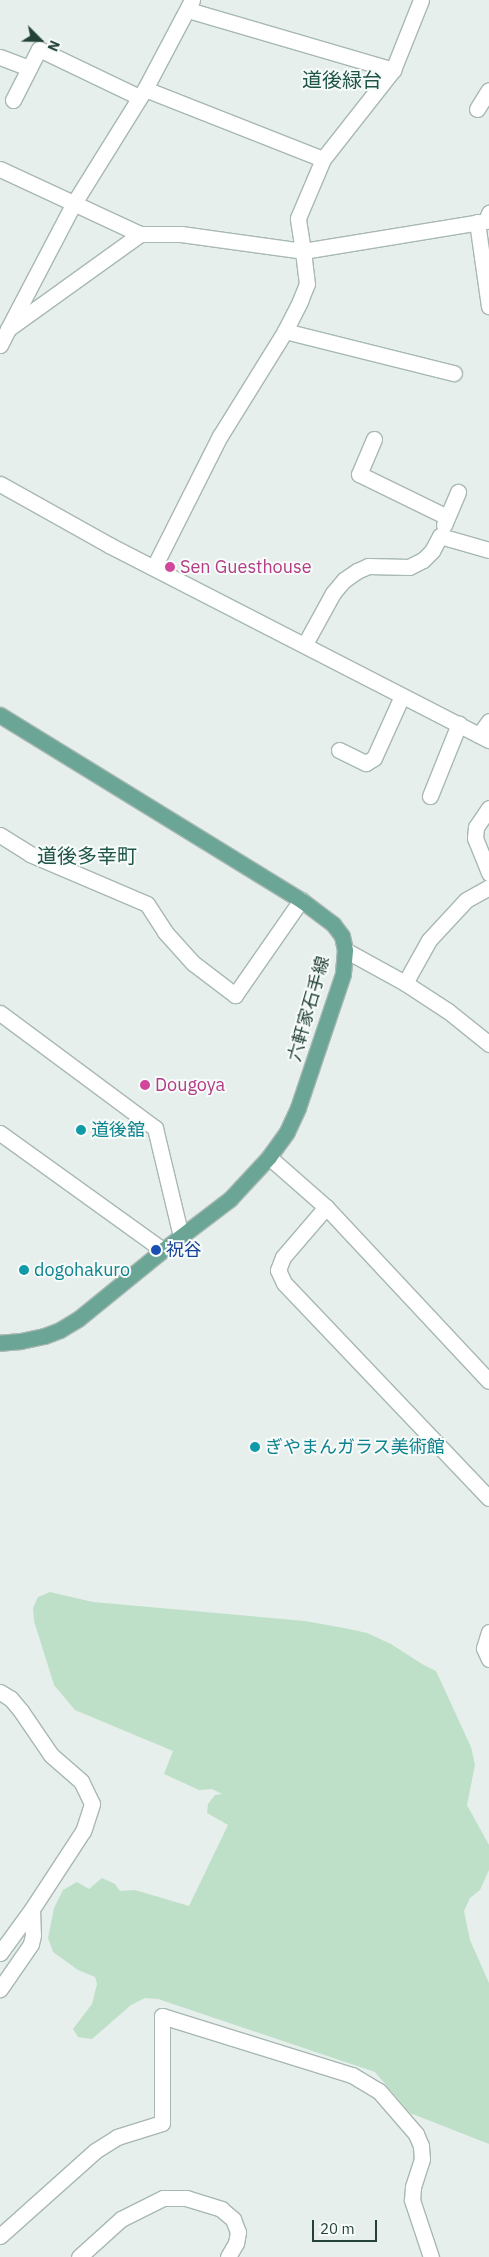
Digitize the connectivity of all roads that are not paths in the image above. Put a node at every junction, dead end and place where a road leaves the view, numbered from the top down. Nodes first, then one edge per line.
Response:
1 (421, 0) edge
2 (190, 5) edge
3 (0, 57) edge
4 (29, 68) junction
5 (393, 70) junction
6 (489, 90) edge
7 (142, 93) junction
8 (12, 100) dead end
9 (477, 109) dead end
10 (323, 158) junction
11 (0, 169) edge
12 (74, 203) junction
13 (485, 219) edge
14 (140, 234) junction
15 (302, 251) junction
16 (489, 306) edge
17 (8, 329) junction
18 (285, 331) junction
19 (0, 345) edge
20 (454, 373) dead end
21 (374, 439) dead end
22 (0, 484) edge
23 (458, 492) dead end
24 (446, 517) junction
25 (440, 536) junction
26 (489, 550) edge
27 (154, 567) junction
28 (306, 644) junction
29 (402, 696) junction
30 (0, 715) edge
31 (489, 721) edge
32 (459, 724) junction
33 (484, 737) edge
34 (339, 750) dead end
35 (430, 796) dead end
36 (489, 808) edge
37 (0, 835) edge
38 (489, 873) edge
39 (489, 887) edge
40 (301, 900) junction
41 (345, 950) junction
42 (405, 983) junction
43 (0, 1014) edge
44 (489, 1044) edge
45 (0, 1133) edge
46 (269, 1157) junction
47 (326, 1207) junction
48 (181, 1236) junction
49 (163, 1250) junction
50 (0, 1342) edge
51 (489, 1381) edge
52 (489, 1498) edge
53 (489, 1632) edge
54 (489, 1658) edge
55 (0, 1692) edge
56 (32, 1909) junction
57 (2, 1948) edge
58 (0, 1989) edge
59 (0, 2236) edge
60 (79, 2257) edge
61 (228, 2257) edge
62 (431, 2257) edge

1 - 5 street
2 - 5 street
2 - 7 street
3 - 4 street
4 - 7 street
4 - 8 street
5 - 10 street
6 - 9 street
7 - 10 street
7 - 12 street
10 - 15 street
11 - 12 street
12 - 14 street
12 - 17 street
13 - 15 street
13 - 16 street
14 - 15 street
14 - 17 street
15 - 18 street
17 - 19 street
18 - 20 street
18 - 27 street
21 - 24 street
22 - 27 street
23 - 24 street
24 - 25 street
25 - 26 street
25 - 28 street
27 - 28 street
28 - 29 street
29 - 32 street
29 - 34 street
30 - 40 main road, 六軒家石手線
31 - 33 street
32 - 33 street
32 - 35 street
36 - 38 street
37 - 40 street
39 - 42 street
40 - 41 main road, 六軒家石手線
41 - 42 street
41 - 46 main road, 六軒家石手線
42 - 44 street
43 - 48 street
45 - 49 street
46 - 47 street
46 - 48 main road, 六軒家石手線
47 - 51 street
47 - 52 street
48 - 49 main road, 六軒家石手線
49 - 50 main road, 六軒家石手線
53 - 54 street
55 - 56 street
56 - 57 street
56 - 58 street
59 - 62 street
60 - 61 street

